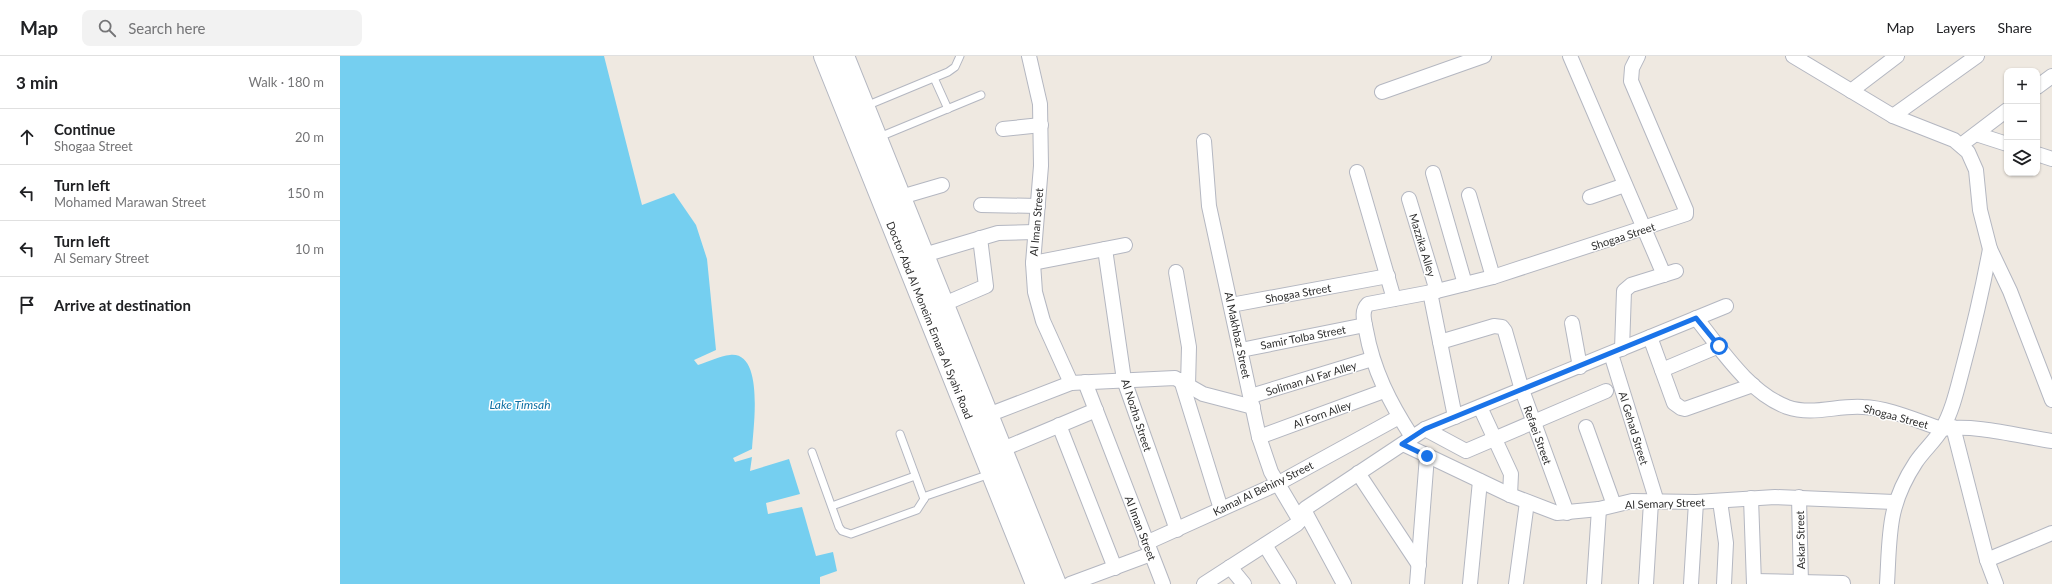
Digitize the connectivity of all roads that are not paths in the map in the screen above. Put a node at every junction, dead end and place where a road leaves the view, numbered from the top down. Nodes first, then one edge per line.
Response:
1 (824, 56) edge
2 (844, 56) edge
3 (960, 56) edge
4 (1029, 56) edge
5 (1484, 56) edge
6 (1570, 56) edge
7 (1638, 56) edge
8 (1793, 56) edge
9 (1818, 56) edge
10 (1897, 56) edge
11 (1977, 56) edge
12 (1806, 64) junction
13 (2052, 76) edge
14 (934, 78) junction
15 (2040, 85) edge
16 (1851, 90) junction
17 (1382, 92) dead end
18 (981, 95) dead end
19 (864, 106) junction
20 (948, 109) junction
21 (2004, 112) edge
22 (1893, 116) junction
23 (1041, 125) junction
24 (1003, 129) dead end
25 (1976, 134) junction
26 (877, 138) junction
27 (1204, 141) dead end
28 (2004, 143) edge
29 (1961, 145) junction
30 (2040, 155) edge
31 (2052, 158) edge
32 (1357, 172) dead end
33 (1433, 173) dead end
34 (942, 185) dead end
35 (1626, 185) junction
36 (1469, 195) dead end
37 (901, 197) junction
38 (1590, 197) dead end
39 (1409, 199) dead end
40 (981, 205) dead end
41 (1038, 206) junction
42 (1644, 229) junction
43 (1035, 232) junction
44 (980, 238) junction
45 (1125, 245) dead end
46 (1105, 249) junction
47 (1990, 249) junction
48 (924, 254) junction
49 (1033, 262) junction
50 (1176, 272) dead end
51 (1388, 276) junction
52 (1493, 277) junction
53 (1465, 284) junction
54 (1434, 291) junction
55 (1394, 299) junction
56 (944, 304) junction
57 (1231, 305) junction
58 (1726, 306) dead end
59 (1696, 318) junction
60 (1572, 324) dead end
61 (1365, 325) junction
62 (1650, 338) junction
63 (1440, 342) junction
64 (1719, 346) junction
65 (1241, 350) junction
66 (1617, 352) junction
67 (1372, 358) junction
68 (1580, 367) junction
69 (1662, 370) junction
70 (1124, 380) junction
71 (1085, 382) junction
72 (1071, 383) junction
73 (1184, 383) junction
74 (1753, 385) junction
75 (1522, 390) junction
76 (1384, 391) junction
77 (1606, 391) dead end
78 (2052, 400) edge
79 (1252, 402) junction
80 (1480, 407) junction
81 (1096, 410) junction
82 (988, 415) junction
83 (1399, 417) junction
84 (1455, 417) junction
85 (1534, 422) junction
86 (1059, 425) junction
87 (1586, 427) dead end
88 (1948, 428) junction
89 (1425, 429) junction
90 (900, 434) dead end
91 (1258, 437) junction
92 (1494, 438) junction
93 (1407, 440) junction
94 (2052, 441) edge
95 (1002, 448) junction
96 (812, 452) dead end
97 (1427, 456) junction
98 (992, 473) junction
99 (1358, 473) junction
100 (915, 476) junction
101 (1480, 481) junction
102 (1277, 484) junction
103 (1510, 495) junction
104 (1798, 497) junction
105 (1751, 498) junction
106 (924, 499) junction
107 (1720, 501) junction
108 (1527, 502) junction
109 (1654, 502) junction
110 (1696, 502) junction
111 (1894, 502) junction
112 (1614, 505) junction
113 (832, 506) junction
114 (1221, 509) junction
115 (1599, 509) junction
116 (1567, 513) junction
117 (1302, 516) junction
118 (1177, 530) junction
119 (2052, 533) edge
120 (1265, 545) junction
121 (1148, 549) junction
122 (1987, 560) junction
123 (1418, 565) junction
124 (1230, 567) junction
125 (1115, 568) junction
126 (1754, 582) edge
127 (1801, 583) edge
128 (1843, 583) edge
129 (1036, 584) edge
130 (1056, 584) edge
131 (1070, 584) edge
132 (1163, 584) edge
133 (1204, 584) edge
134 (1244, 584) edge
135 (1289, 584) edge
136 (1344, 584) edge
137 (1417, 584) edge
138 (1470, 584) edge
139 (1516, 584) edge
140 (1594, 584) edge
141 (1646, 584) edge
142 (1691, 584) edge
143 (1724, 584) edge
144 (1887, 584) edge
145 (1996, 584) edge

1 - 98 main road, Doctor Abd Al Moneim Emara Al Syahi Road
2 - 19 main road, Doctor Abd Al Moneim Emara Al Syahi Road
3 - 14 lane
4 - 23 street, Al Iman Street
5 - 17 street
6 - 35 street
7 - 42 street, Shogaa Street
8 - 12 street
9 - 12 street
10 - 16 street
11 - 22 street
12 - 16 street
13 - 15 street
14 - 19 lane
14 - 20 lane
16 - 22 street
18 - 20 lane
19 - 26 main road, Doctor Abd Al Moneim Emara Al Syahi Road
20 - 26 lane
21 - 25 street
22 - 29 street
23 - 24 street
23 - 41 street, Al Iman Street
25 - 28 street
25 - 29 street
26 - 37 main road, Doctor Abd Al Moneim Emara Al Syahi Road
27 - 57 street, Al Makhbaz Street
29 - 47 street
30 - 31 street
32 - 51 street
33 - 53 street
34 - 37 street
35 - 38 street
35 - 42 street
36 - 52 street
37 - 48 main road, Doctor Abd Al Moneim Emara Al Syahi Road
39 - 54 street, Mazzika Alley
40 - 41 street
41 - 43 street, Al Iman Street
42 - 52 street, Shogaa Street
42 - 66 street, Al Gehad Street
43 - 44 street
43 - 49 street, Al Iman Street
44 - 48 street
44 - 56 street
45 - 46 street
46 - 49 street
46 - 70 street, Al Nozha Street
47 - 78 street
47 - 88 street
48 - 56 main road, Doctor Abd Al Moneim Emara Al Syahi Road
49 - 72 street, Al Iman Street
50 - 73 street
51 - 55 street
51 - 57 street, Shogaa Street
52 - 53 street, Shogaa Street
53 - 54 street, Shogaa Street
54 - 55 street, Shogaa Street
54 - 63 street, Mazzika Alley
55 - 61 street, Shogaa Street
56 - 82 main road, Doctor Abd Al Moneim Emara Al Syahi Road
57 - 65 street, Al Makhbaz Street
58 - 59 street
59 - 62 street
59 - 64 street, Shogaa Street
60 - 68 street
61 - 65 street, Samir Tolba Street
61 - 67 street, Shogaa Street
62 - 66 street
62 - 69 street
63 - 75 street, Refaei Street
63 - 84 street, Mazzika Alley
64 - 69 street
64 - 74 street, Shogaa Street
65 - 79 street, Al Makhbaz Street
66 - 68 street
66 - 109 street, Al Gehad Street
67 - 76 street, Shogaa Street
67 - 79 street, Soliman Al Far Alley
68 - 75 street
69 - 74 street
70 - 71 street
70 - 73 street
70 - 118 street, Al Nozha Street
71 - 72 street
71 - 81 street, Al Iman Street
72 - 82 street
73 - 79 street
73 - 114 street
74 - 88 street, Shogaa Street
75 - 80 street
75 - 85 street, Refaei Street
76 - 83 street, Shogaa Street
76 - 91 street, Al Forn Alley
77 - 85 street
79 - 91 street, Al Makhbaz Street
80 - 84 street
80 - 92 street
81 - 86 street
81 - 121 street, Al Iman Street
82 - 95 main road, Doctor Abd Al Moneim Emara Al Syahi Road
83 - 93 street, Shogaa Street
83 - 102 street, Kamal Al Behiny Street
84 - 89 street
85 - 92 street
85 - 116 street, Refaei Street
86 - 95 street
86 - 125 street
87 - 112 street
88 - 94 street, Shogaa Street
88 - 111 street
88 - 122 street
89 - 92 street
89 - 93 street
90 - 100 lane
91 - 102 street, Al Makhbaz Street
92 - 103 street
93 - 97 street, Al Semary Street
93 - 99 street
95 - 130 main road, Doctor Abd Al Moneim Emara Al Syahi Road
96 - 113 lane
97 - 101 street, Al Semary Street
97 - 123 street
98 - 106 lane
98 - 129 main road, Doctor Abd Al Moneim Emara Al Syahi Road
99 - 117 street
99 - 123 street
100 - 106 lane
100 - 113 lane
101 - 103 street, Al Semary Street
101 - 138 street
102 - 114 street, Kamal Al Behiny Street
102 - 117 street, Al Makhbaz Street
103 - 108 street, Al Semary Street
104 - 105 street, Al Semary Street
104 - 111 street, Al Semary Street
104 - 127 street, Askar Street
105 - 107 street, Al Semary Street
105 - 126 street
106 - 113 lane
107 - 110 street, Al Semary Street
107 - 143 street
108 - 116 street, Al Semary Street
108 - 139 street
109 - 110 street, Al Semary Street
109 - 112 street, Al Semary Street
109 - 141 street
110 - 142 street
111 - 144 street
112 - 115 street, Al Semary Street
114 - 118 street, Kamal Al Behiny Street
115 - 116 street, Al Semary Street
115 - 140 street
117 - 120 street
117 - 136 street, Al Makhbaz Street
118 - 121 street, Kamal Al Behiny Street
119 - 122 street
120 - 124 street
120 - 135 street
121 - 125 street, Kamal Al Behiny Street
121 - 132 street, Al Iman Street
122 - 145 street
123 - 137 street
124 - 133 street
124 - 134 street
125 - 131 street, Kamal Al Behiny Street
126 - 127 street
127 - 128 street

